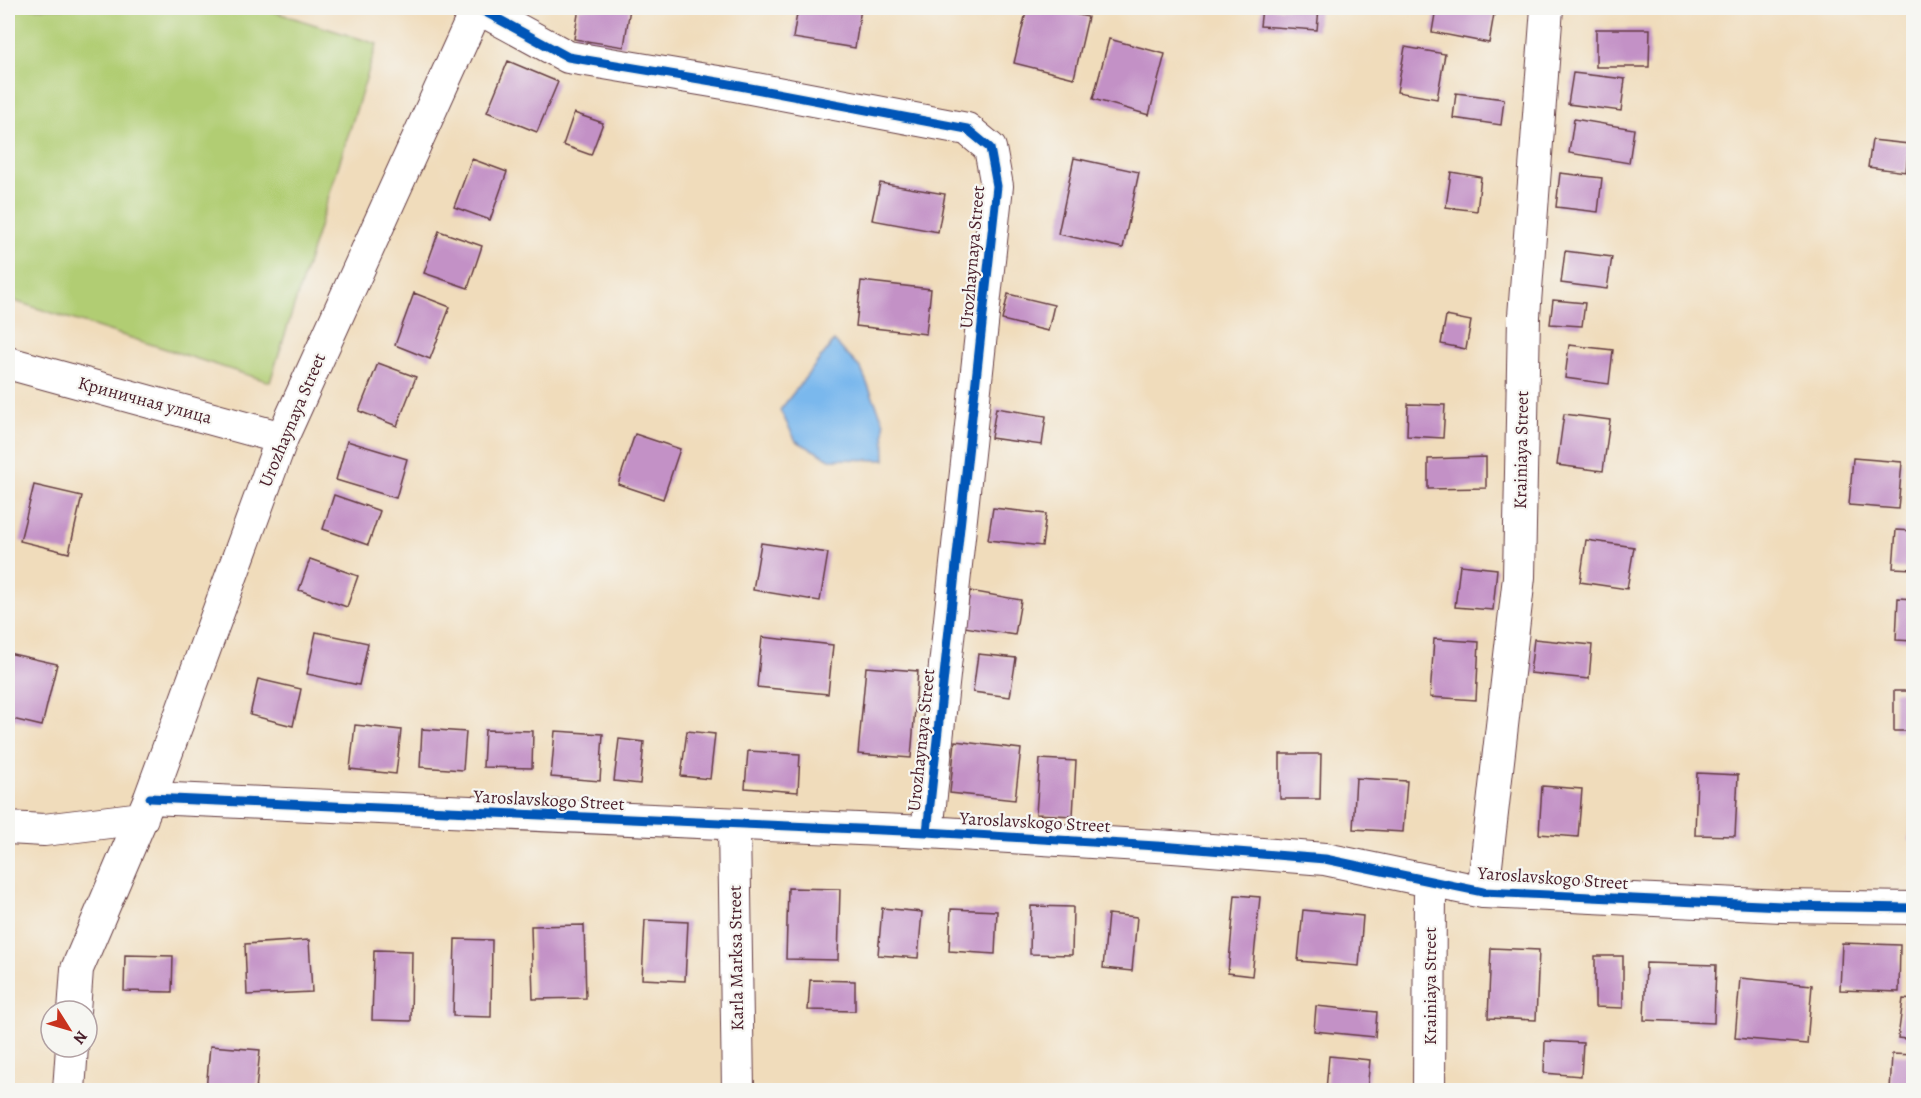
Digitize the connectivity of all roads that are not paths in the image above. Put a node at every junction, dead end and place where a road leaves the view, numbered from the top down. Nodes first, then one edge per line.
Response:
1 (478, 8) edge
2 (1547, 8) edge
3 (8, 363) edge
4 (282, 438) junction
5 (141, 820) junction
6 (734, 825) junction
7 (8, 828) edge
8 (927, 832) junction
9 (1430, 881) junction
10 (1483, 892) junction
11 (1914, 908) edge
12 (75, 999) edge
13 (71, 1059) edge
14 (69, 1090) edge
15 (738, 1090) edge
16 (1429, 1090) edge

1 - 4 street, Urozhaynaya Street
1 - 8 street, Urozhaynaya Street
2 - 10 street, Krainiaya Street
3 - 4 street, Криничная улица
4 - 5 street, Urozhaynaya Street
5 - 6 street, Yaroslavskogo Street
5 - 7 street, Yaroslavskogo Street
5 - 12 street, Urozhaynaya Street
6 - 8 street, Yaroslavskogo Street
6 - 15 street, Karla Marksa Street
8 - 9 street, Yaroslavskogo Street
9 - 10 street, Yaroslavskogo Street
9 - 16 street, Krainiaya Street
10 - 11 street, Yaroslavskogo Street
13 - 14 street

